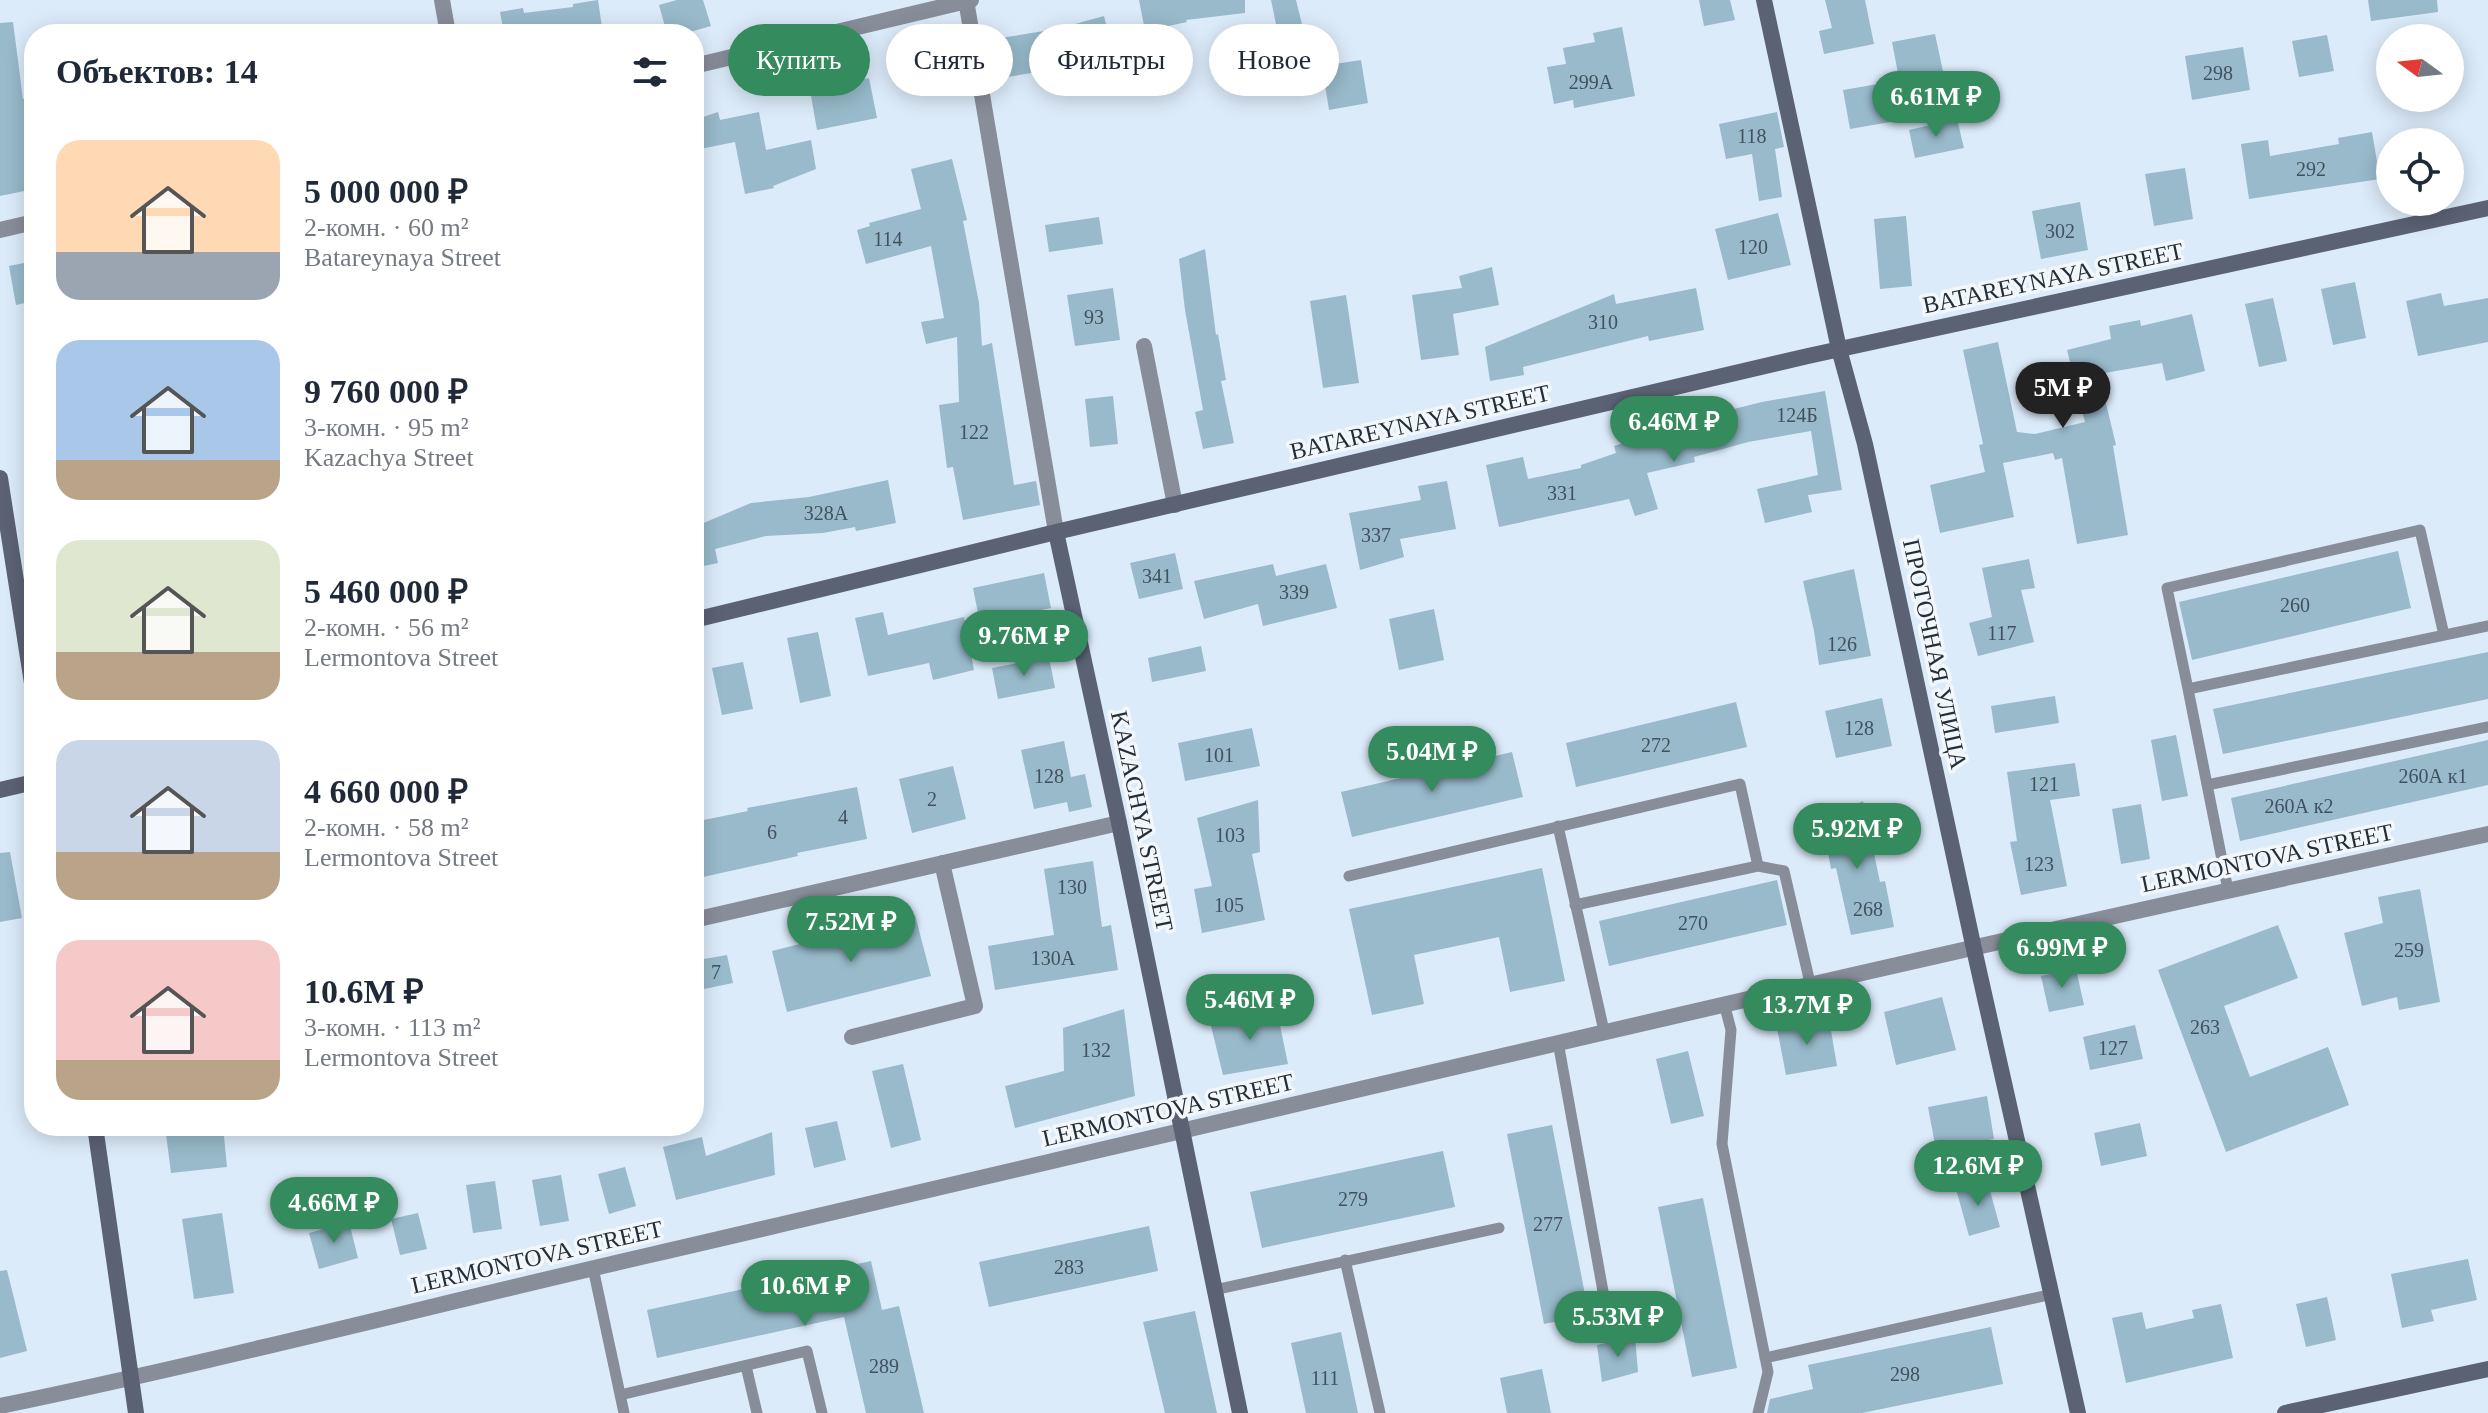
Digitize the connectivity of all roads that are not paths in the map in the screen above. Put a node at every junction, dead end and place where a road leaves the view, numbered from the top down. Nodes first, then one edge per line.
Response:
1 (442, 0) edge
2 (967, 0) edge
3 (1764, 0) edge
4 (446, 24) edge
5 (704, 64) edge
6 (2488, 208) edge
7 (24, 224) edge
8 (0, 230) edge
9 (1144, 346) dead end
10 (1839, 349) junction
11 (0, 478) edge
12 (1175, 505) junction
13 (1056, 532) junction
14 (704, 618) edge
15 (2488, 626) edge
16 (24, 632) edge
17 (2444, 635) junction
18 (2188, 689) junction
19 (2488, 727) edge
20 (24, 784) edge
21 (2207, 785) junction
22 (0, 790) edge
23 (1119, 823) junction
24 (1558, 826) junction
25 (2488, 834) edge
26 (942, 863) junction
27 (1758, 866) junction
28 (1349, 876) dead end
29 (2228, 890) junction
30 (1575, 905) junction
31 (704, 918) edge
32 (1974, 949) junction
33 (1810, 983) junction
34 (1724, 1003) junction
35 (1604, 1031) junction
36 (852, 1037) dead end
37 (1558, 1042) junction
38 (1183, 1131) junction
39 (96, 1136) edge
40 (1499, 1228) dead end
41 (1345, 1260) junction
42 (593, 1268) junction
43 (1214, 1290) junction
44 (2053, 1294) junction
45 (1608, 1319) dead end
46 (1765, 1358) junction
47 (746, 1366) junction
48 (2488, 1369) edge
49 (131, 1379) junction
50 (620, 1395) junction
51 (0, 1406) edge
52 (2326, 1409) edge
53 (136, 1413) edge
54 (624, 1413) edge
55 (757, 1413) edge
56 (822, 1413) edge
57 (1240, 1413) edge
58 (1380, 1413) edge
59 (1758, 1413) edge
60 (2078, 1413) edge
61 (2285, 1413) edge

1 - 4 street
2 - 5 street
2 - 13 street, KAZACHYA STREET
3 - 10 street, ПРОТОЧНАЯ УЛИЦА
6 - 10 street, BATAREYNAYA STREET
7 - 8 street
9 - 12 street
10 - 12 street, BATAREYNAYA STREET
10 - 32 street, ПРОТОЧНАЯ УЛИЦА
11 - 16 street
12 - 13 street, BATAREYNAYA STREET
13 - 14 street, BATAREYNAYA STREET
13 - 23 street, KAZACHYA STREET
15 - 17 lane
17 - 18 lane
17 - 18 lane
18 - 21 lane
19 - 21 lane
20 - 22 street
21 - 29 lane
23 - 26 street
23 - 38 street, KAZACHYA STREET
24 - 27 lane
24 - 28 lane
24 - 30 lane
25 - 29 street, LERMONTOVA STREET
26 - 31 street
26 - 36 street
27 - 30 lane
27 - 33 lane
29 - 32 street, LERMONTOVA STREET
30 - 35 lane
32 - 33 street, LERMONTOVA STREET
32 - 44 street, ПРОТОЧНАЯ УЛИЦА
33 - 34 street, LERMONTOVA STREET
34 - 35 street, LERMONTOVA STREET
34 - 46 lane
35 - 37 street, LERMONTOVA STREET
37 - 38 street, LERMONTOVA STREET
37 - 45 lane
38 - 42 street, LERMONTOVA STREET
38 - 43 street, KAZACHYA STREET
39 - 49 street
40 - 41 lane
41 - 43 lane
41 - 58 lane
42 - 49 street, LERMONTOVA STREET
42 - 50 lane
43 - 57 street, KAZACHYA STREET
44 - 46 lane
44 - 60 street, ПРОТОЧНАЯ УЛИЦА
46 - 59 lane
47 - 50 lane
47 - 55 lane
47 - 56 lane
48 - 52 street
49 - 51 street, LERMONTOVA STREET
49 - 53 street
50 - 54 lane
52 - 61 street

